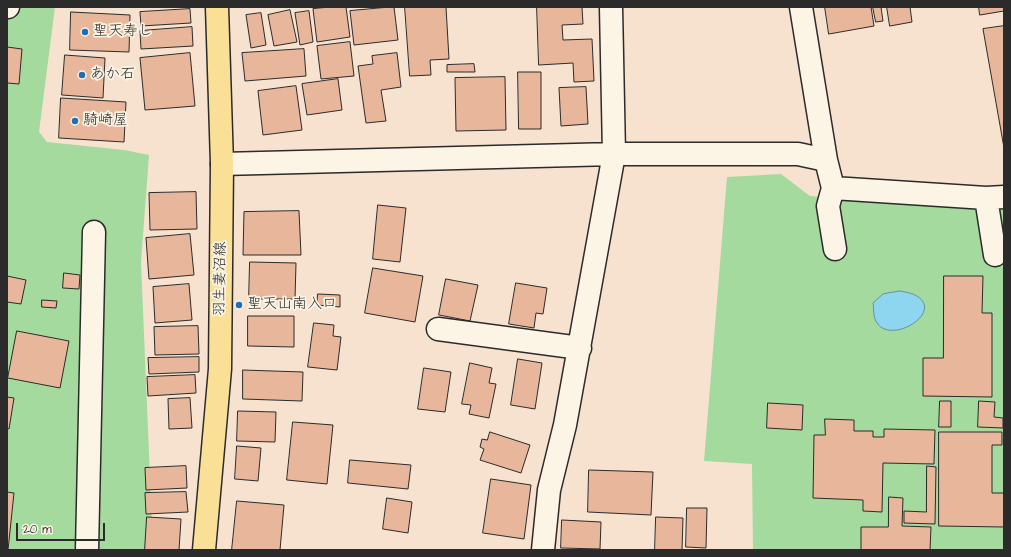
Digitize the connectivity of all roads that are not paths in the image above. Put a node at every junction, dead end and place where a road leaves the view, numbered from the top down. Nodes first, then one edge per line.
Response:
1 (217, 7) edge
2 (611, 7) edge
3 (801, 7) edge
4 (614, 154) junction
5 (826, 160) junction
6 (222, 164) junction
7 (833, 188) junction
8 (995, 197) edge
9 (94, 232) dead end
10 (835, 249) dead end
11 (995, 255) dead end
12 (438, 329) dead end
13 (580, 348) junction
14 (87, 550) edge
15 (204, 550) edge
16 (543, 550) edge

1 - 6 main road, 羽生妻沼線
2 - 4 street
3 - 5 street
4 - 5 street
4 - 6 street
4 - 13 street
5 - 7 street
6 - 15 main road, 羽生妻沼線
7 - 8 street
7 - 10 street
8 - 11 street
9 - 14 street
12 - 13 street
13 - 16 street

